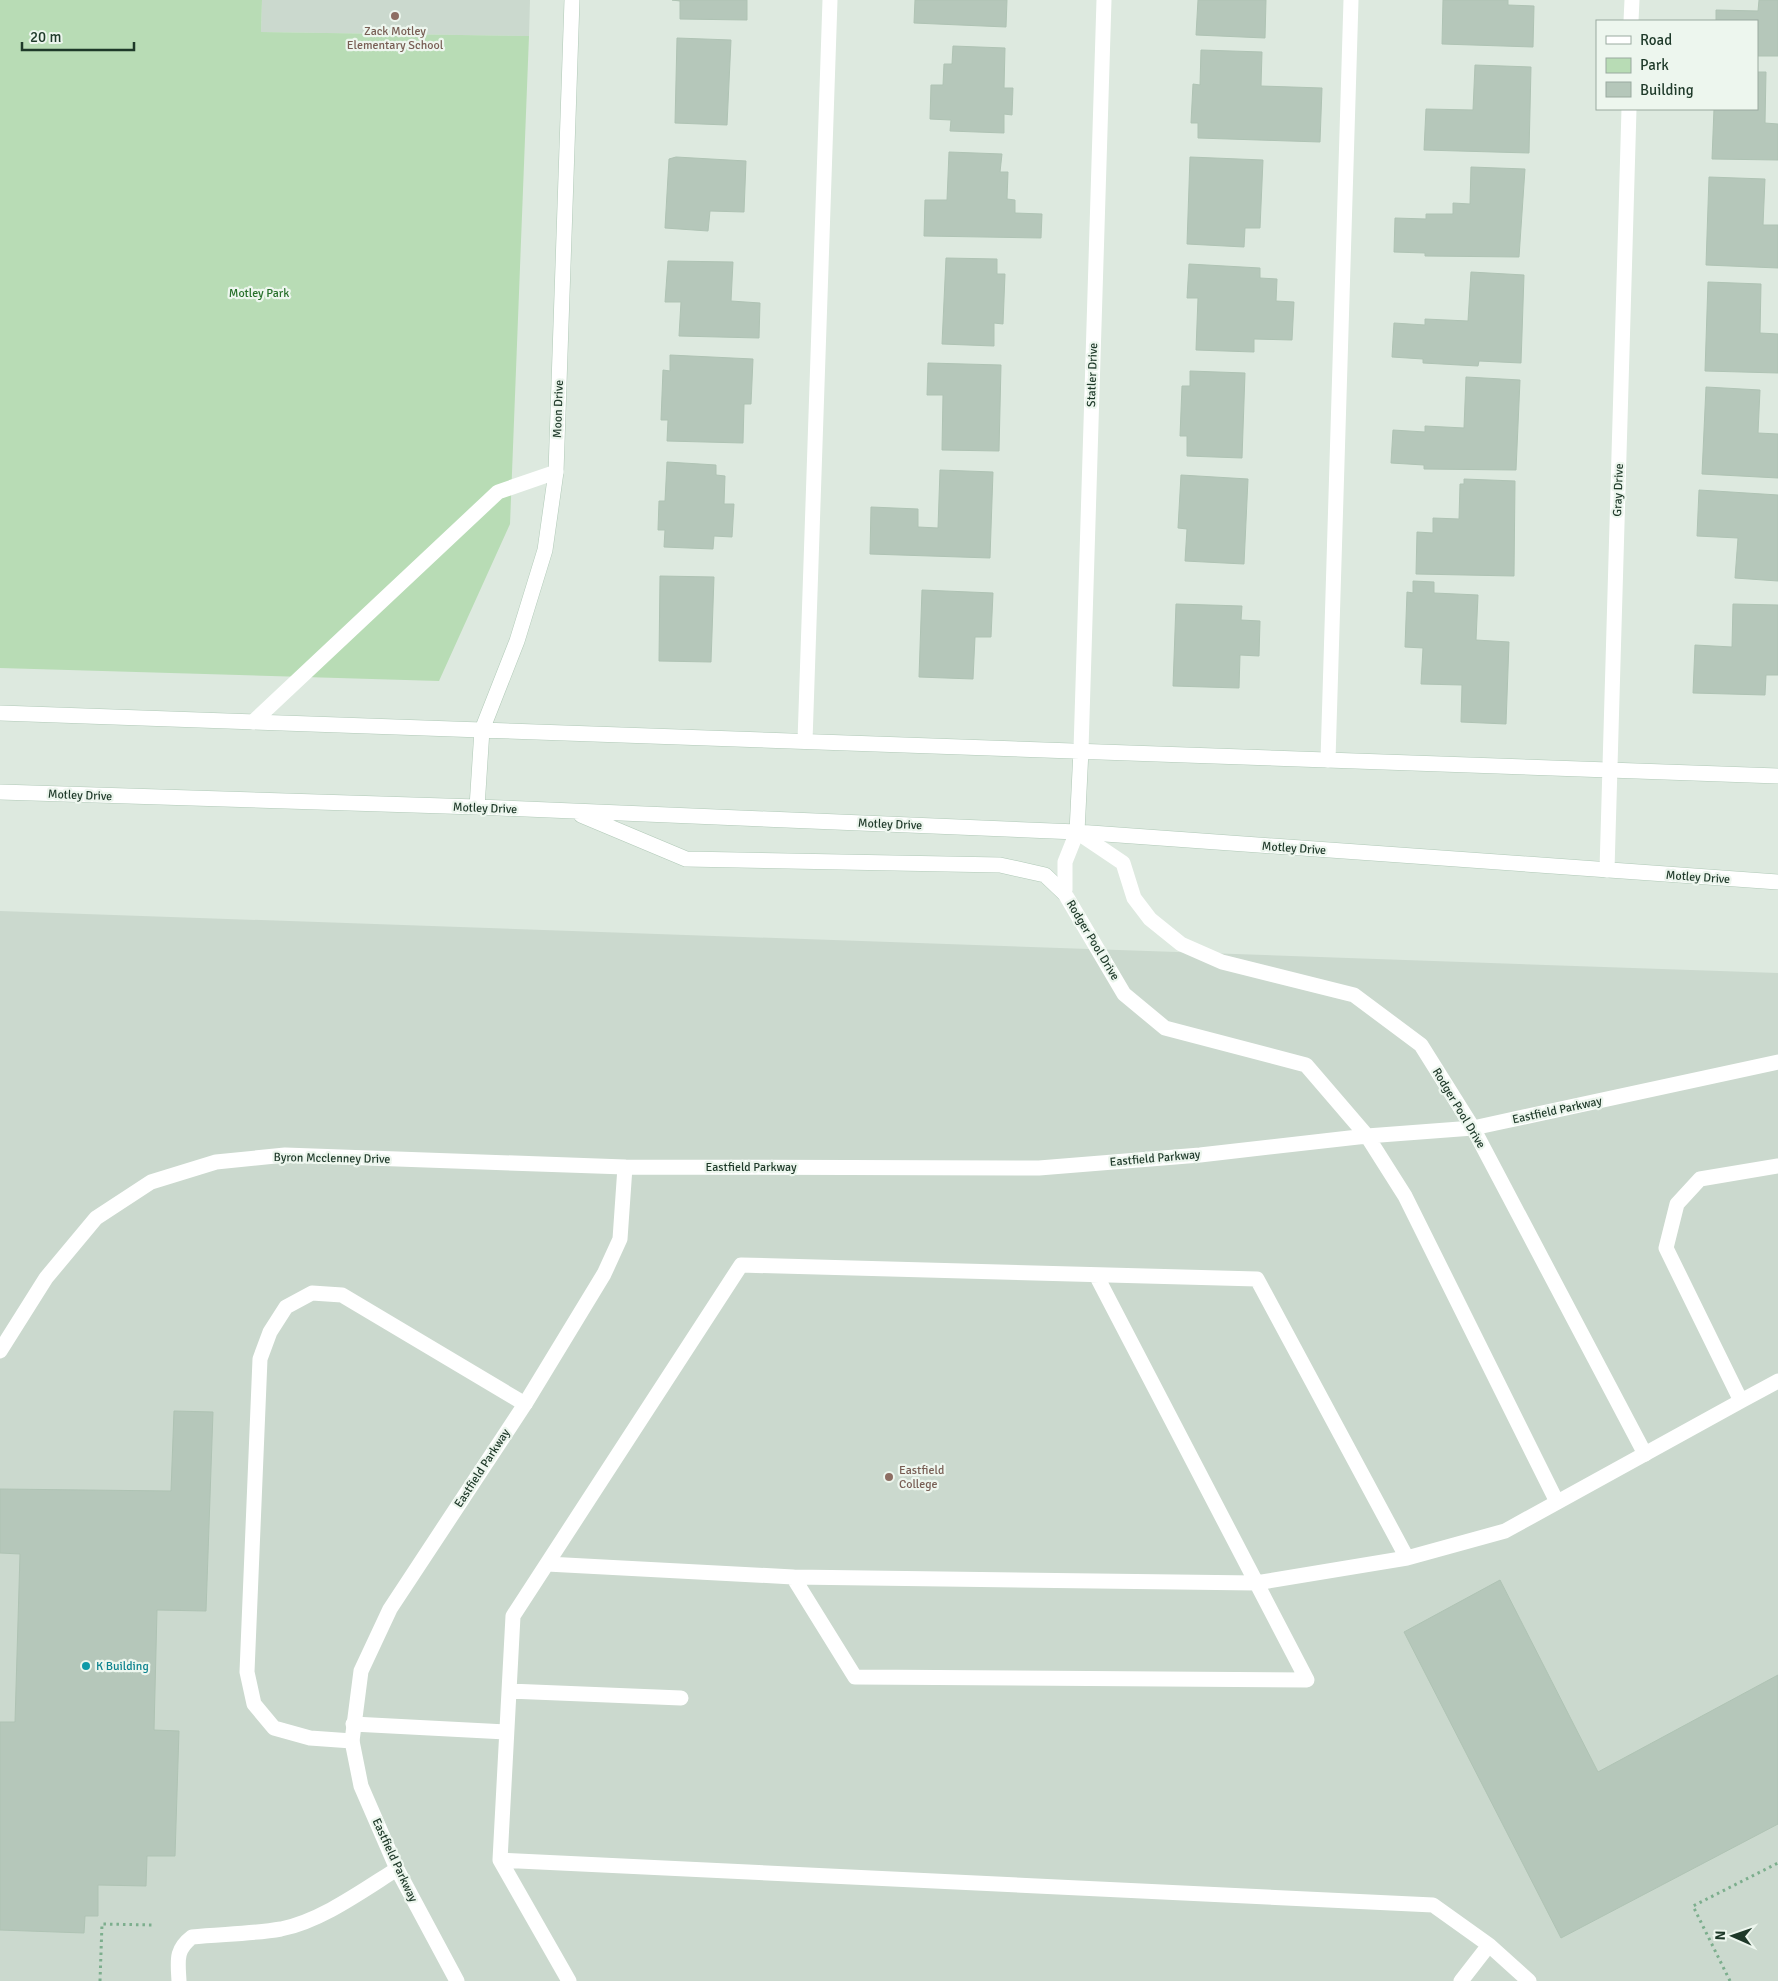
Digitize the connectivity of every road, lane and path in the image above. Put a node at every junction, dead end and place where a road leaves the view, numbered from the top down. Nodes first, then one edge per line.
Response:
1 (572, 0) edge
2 (830, 0) edge
3 (1104, 0) edge
4 (1351, 0) edge
5 (1632, 0) edge
6 (1631, 20) edge
7 (1629, 110) edge
8 (556, 472) junction
9 (0, 713) edge
10 (253, 722) junction
11 (482, 730) junction
12 (805, 741) junction
13 (1081, 750) junction
14 (1328, 760) junction
15 (1610, 770) junction
16 (1778, 776) edge
17 (0, 792) edge
18 (477, 807) junction
19 (573, 812) junction
20 (1077, 832) junction
21 (1607, 870) junction
22 (1778, 882) edge
23 (1065, 894) junction
24 (1778, 1062) edge
25 (1473, 1128) junction
26 (1367, 1136) junction
27 (1778, 1166) edge
28 (625, 1167) junction
29 (1096, 1275) junction
30 (0, 1351) edge
31 (1778, 1381) edge
32 (1741, 1401) junction
33 (525, 1404) junction
34 (1645, 1454) junction
35 (1557, 1502) junction
36 (1407, 1558) junction
37 (547, 1564) junction
38 (793, 1577) junction
39 (1256, 1583) junction
40 (509, 1691) junction
41 (681, 1698) dead end
42 (353, 1724) junction
43 (506, 1732) junction
44 (352, 1741) junction
45 (500, 1860) junction
46 (1778, 1863) edge
47 (397, 1869) junction
48 (152, 1925) dead end
49 (1489, 1945) junction
50 (100, 1981) edge
51 (179, 1981) edge
52 (457, 1981) edge
53 (570, 1981) edge
54 (1461, 1981) edge
55 (1528, 1981) edge
56 (1730, 1981) edge

1 - 8 street, Moon Drive
2 - 12 street
3 - 13 street, Statler Drive
4 - 14 street
5 - 6 street
7 - 15 street, Gray Drive
8 - 10 street
8 - 11 street, Moon Drive
9 - 10 street
10 - 11 street
11 - 12 street
11 - 18 street, Moon Drive
12 - 13 street
13 - 14 street
13 - 20 street, Statler Drive
14 - 15 street
15 - 16 street
15 - 21 street, Gray Drive
17 - 18 street, Motley Drive
18 - 19 street, Motley Drive
19 - 20 street, Motley Drive
19 - 23 street
20 - 21 street, Motley Drive
20 - 23 street, Rodger Pool Drive
20 - 25 street, Rodger Pool Drive
21 - 22 street, Motley Drive
23 - 26 street, Rodger Pool Drive
24 - 25 street, Eastfield Parkway
25 - 26 street, Eastfield Parkway
25 - 34 street, Rodger Pool Drive
26 - 28 street, Eastfield Parkway
26 - 35 street, Rodger Pool Drive
27 - 32 street
28 - 30 street, Byron Mcclenney Drive
28 - 33 street, Eastfield Parkway
29 - 36 street
29 - 37 street
29 - 39 street
31 - 32 street
32 - 34 street
33 - 42 street, Eastfield Parkway
33 - 44 street
34 - 35 street
35 - 36 street
36 - 39 street
37 - 38 street
37 - 40 street
38 - 39 street
38 - 39 street
40 - 41 street
40 - 43 street
42 - 43 street
42 - 44 street, Eastfield Parkway
43 - 45 street
44 - 47 street, Eastfield Parkway
45 - 49 street
45 - 53 street
46 - 56 path
47 - 51 street
47 - 52 street, Eastfield Parkway
48 - 50 path
49 - 54 street
49 - 55 street

